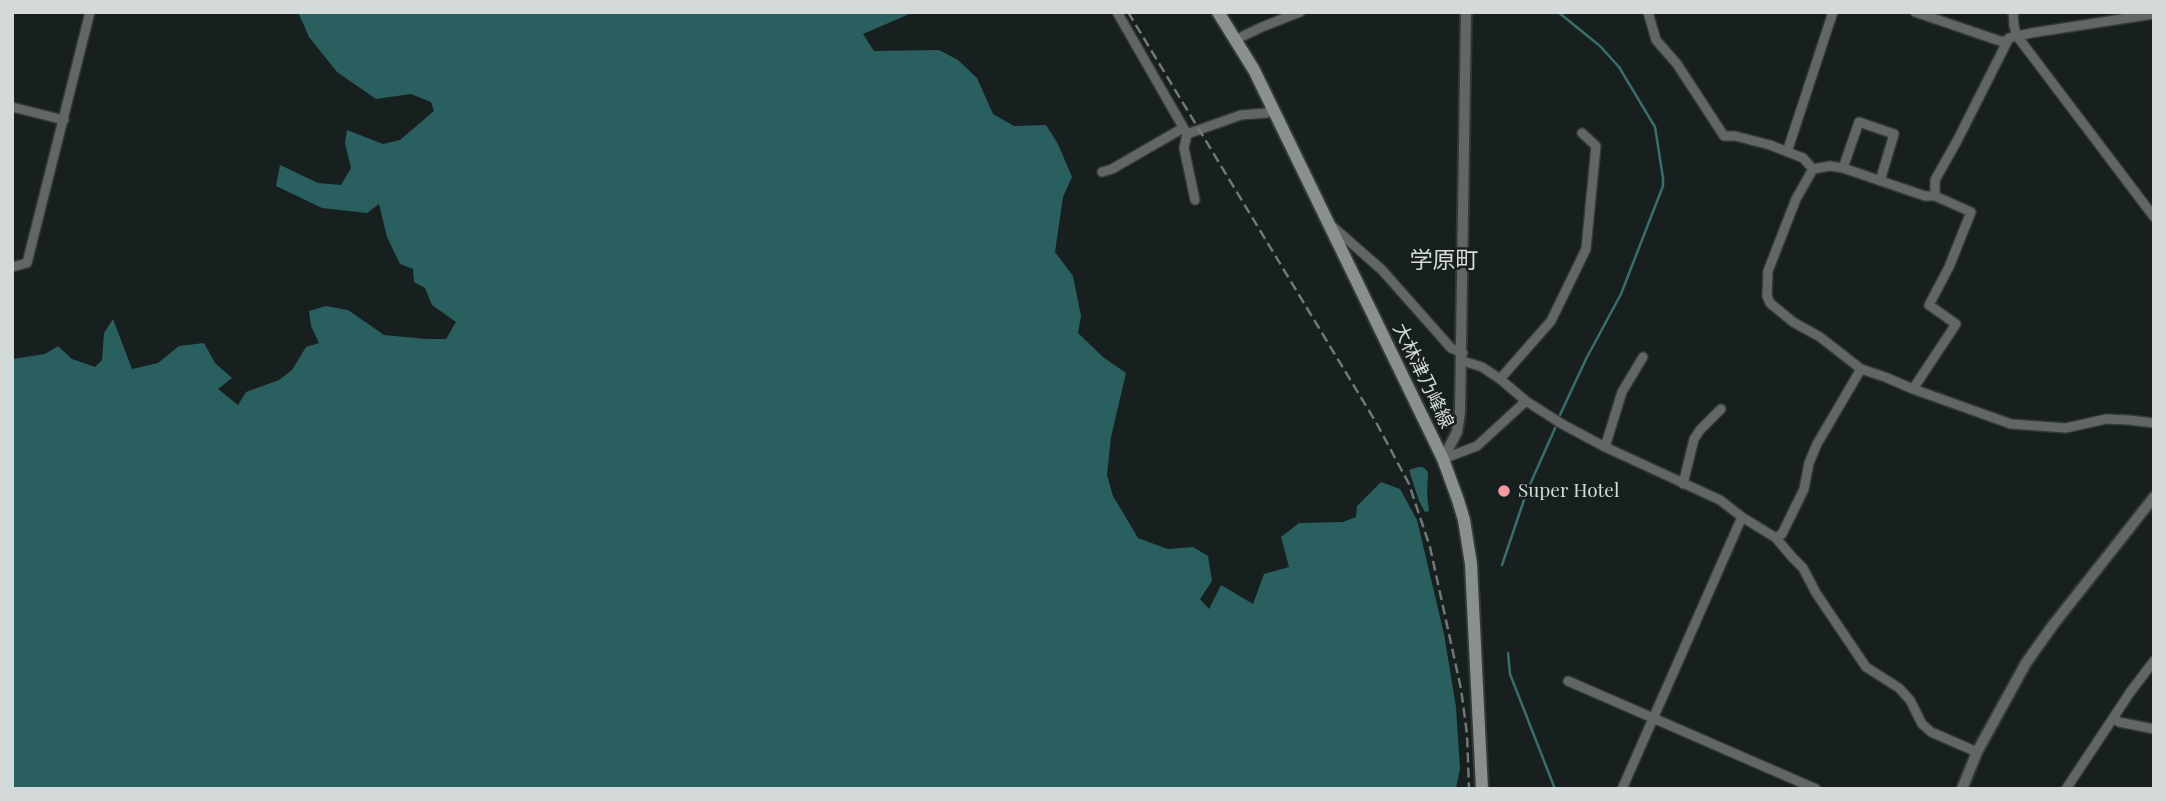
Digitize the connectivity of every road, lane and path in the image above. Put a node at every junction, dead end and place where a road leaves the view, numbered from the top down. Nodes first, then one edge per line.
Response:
1 (90, 12) edge
2 (1117, 12) edge
3 (1218, 12) edge
4 (1300, 12) edge
5 (1466, 12) edge
6 (1648, 12) edge
7 (1833, 12) edge
8 (1914, 12) edge
9 (2013, 12) edge
10 (2154, 14) edge
11 (2017, 36) junction
12 (1236, 40) junction
13 (2007, 41) junction
14 (12, 107) edge
15 (1273, 110) junction
16 (64, 120) junction
17 (1185, 131) junction
18 (1581, 133) dead end
19 (1787, 152) junction
20 (1813, 169) junction
21 (1843, 169) junction
22 (1102, 172) dead end
23 (1880, 181) junction
24 (1935, 196) junction
25 (1195, 200) dead end
26 (2154, 217) edge
27 (1328, 222) junction
28 (12, 267) edge
29 (1463, 357) junction
30 (1643, 357) dead end
31 (1861, 369) junction
32 (1500, 379) junction
33 (1913, 389) junction
34 (1527, 401) junction
35 (1721, 409) dead end
36 (2154, 424) edge
37 (1605, 447) junction
38 (1443, 459) junction
39 (1683, 484) junction
40 (2154, 497) edge
41 (1742, 517) junction
42 (1776, 538) junction
43 (2154, 661) edge
44 (1568, 681) dead end
45 (1654, 718) junction
46 (2114, 718) junction
47 (2154, 729) edge
48 (1977, 752) junction
49 (1482, 789) edge
50 (1622, 789) edge
51 (1816, 789) edge
52 (1962, 789) edge
53 (2066, 789) edge

1 - 16 street
2 - 17 street
3 - 12 main road, 大林津乃峰線
4 - 12 street
5 - 29 street
6 - 19 street
7 - 19 street
8 - 13 street
9 - 11 street
10 - 11 street
11 - 13 street
11 - 26 street
12 - 15 main road, 大林津乃峰線
13 - 24 street
14 - 16 street
15 - 17 street
15 - 27 main road, 大林津乃峰線
16 - 28 street
17 - 22 street
17 - 25 street
18 - 32 street
19 - 20 street
20 - 21 street
20 - 31 street
21 - 23 street
21 - 23 street
23 - 24 street
24 - 33 street
27 - 29 street
27 - 38 main road, 大林津乃峰線
29 - 32 street
29 - 38 street
30 - 37 street
31 - 33 street
31 - 42 street
32 - 34 street
33 - 36 street
34 - 37 street
34 - 38 street
35 - 39 street
37 - 39 street
38 - 49 main road, 大林津乃峰線
39 - 41 street
40 - 48 street
41 - 42 street
41 - 45 street
42 - 48 street
43 - 46 street
44 - 45 street
45 - 50 street
45 - 51 street
46 - 47 street
46 - 53 street
48 - 52 street

